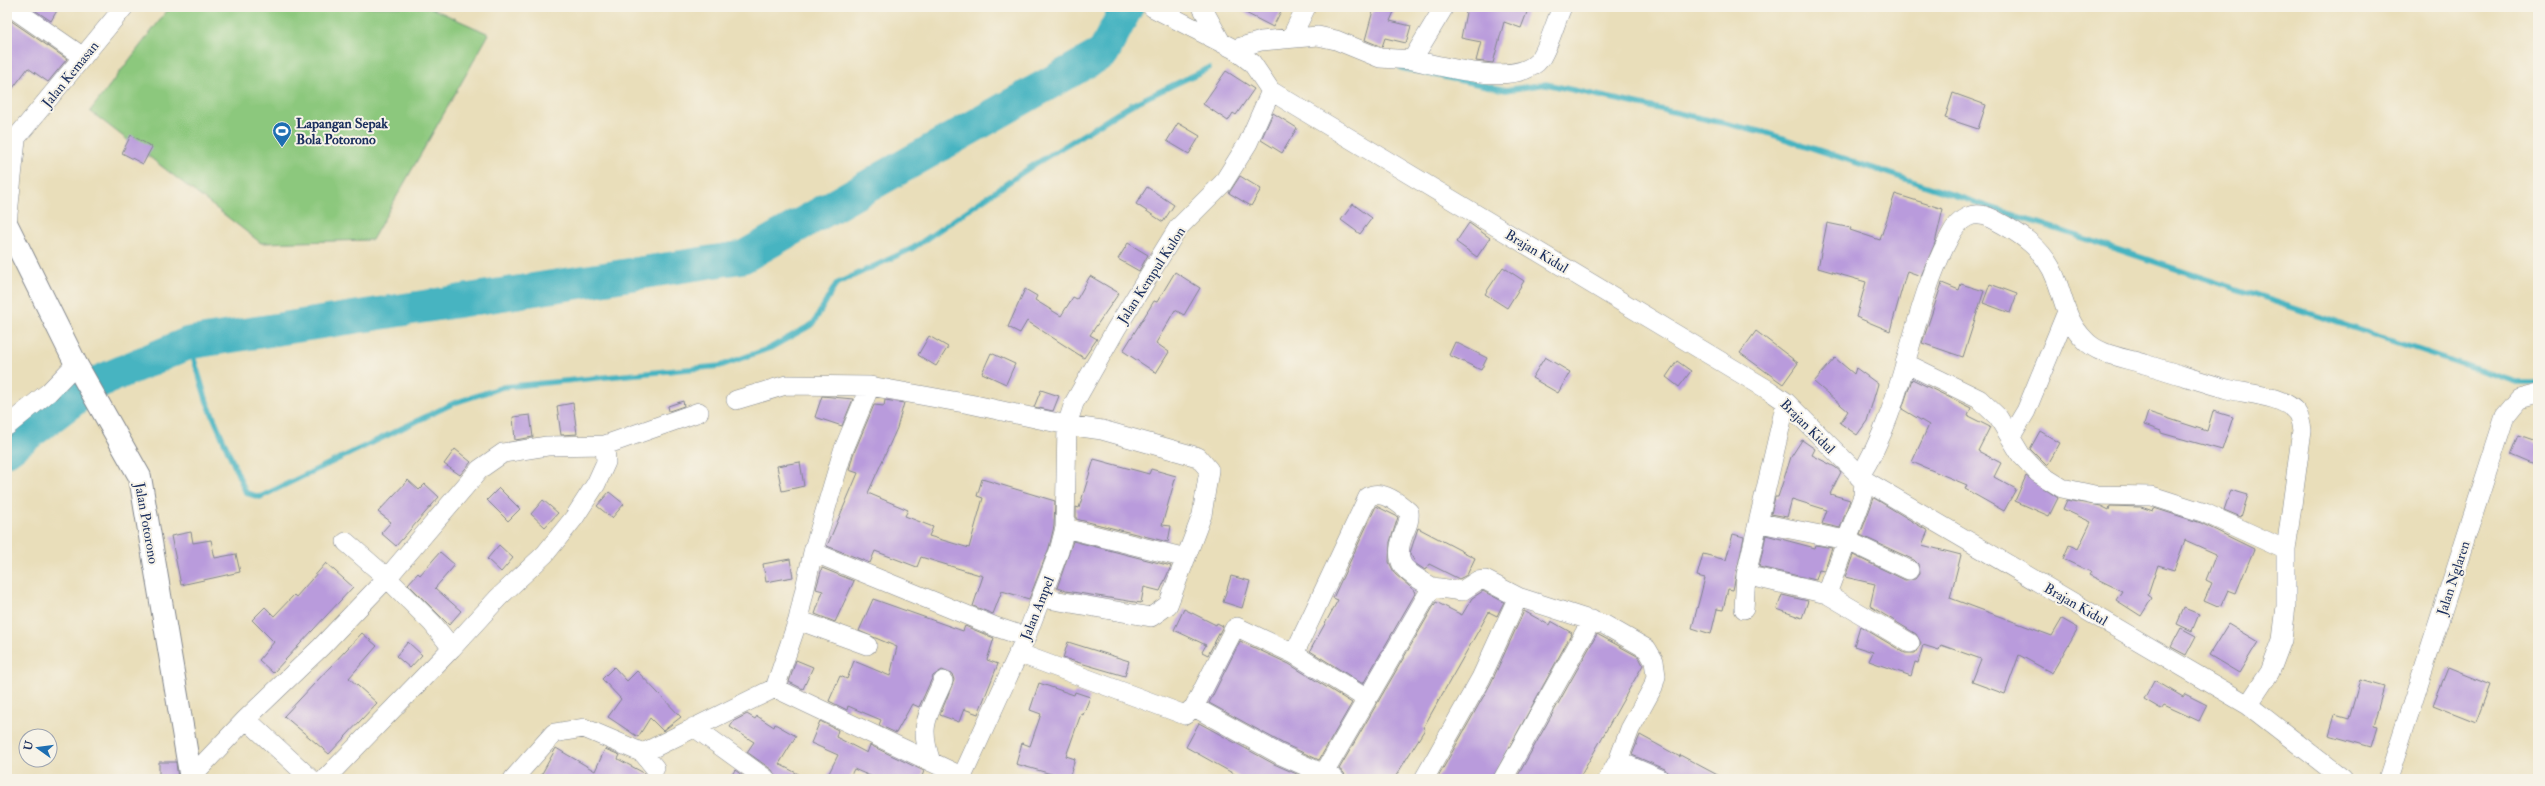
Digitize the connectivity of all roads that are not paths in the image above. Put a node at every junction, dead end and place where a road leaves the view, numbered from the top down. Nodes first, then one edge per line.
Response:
1 (11, 7) edge
2 (124, 7) edge
3 (1202, 7) edge
4 (1306, 7) edge
5 (1444, 7) edge
6 (1562, 7) edge
7 (1154, 8) edge
8 (1291, 38) junction
9 (1227, 45) junction
10 (83, 57) junction
11 (1412, 60) junction
12 (1271, 91) junction
13 (11, 144) edge
14 (7, 224) edge
15 (2066, 314) junction
16 (1904, 363) junction
17 (76, 364) junction
18 (870, 386) junction
19 (2538, 394) edge
20 (736, 400) dead end
21 (1786, 402) junction
22 (699, 412) dead end
23 (1067, 425) junction
24 (7, 426) edge
25 (2011, 436) junction
26 (605, 444) junction
27 (1861, 479) junction
28 (1760, 524) junction
29 (1065, 528) junction
30 (1846, 540) junction
31 (346, 542) dead end
32 (2286, 550) junction
33 (813, 552) junction
34 (1186, 558) junction
35 (1909, 570) dead end
36 (1746, 575) junction
37 (387, 578) junction
38 (1432, 587) junction
39 (1827, 594) junction
40 (1518, 597) junction
41 (1042, 598) junction
42 (1744, 609) dead end
43 (798, 620) junction
44 (1592, 620) junction
45 (1910, 643) dead end
46 (867, 645) dead end
47 (1022, 645) junction
48 (452, 648) junction
49 (1294, 654) junction
50 (943, 681) dead end
51 (774, 688) junction
52 (1367, 699) junction
53 (2248, 705) junction
54 (1194, 707) junction
55 (246, 719) junction
56 (694, 727) junction
57 (643, 753) junction
58 (1618, 761) junction
59 (931, 762) junction
60 (655, 768) dead end
61 (1329, 776) edge
62 (961, 777) edge
63 (190, 778) edge
64 (311, 779) edge
65 (325, 779) edge
66 (513, 779) edge
67 (766, 779) edge
68 (1424, 779) edge
69 (1503, 779) edge
70 (1608, 779) edge
71 (1660, 779) edge
72 (2343, 779) edge
73 (2388, 779) edge

1 - 10 street
2 - 10 street, Jalan Kemasan
3 - 9 street
4 - 8 street
5 - 11 street
6 - 11 street
7 - 9 street
8 - 9 street
8 - 11 street
9 - 12 street, Brajan Kidul
10 - 13 street, Jalan Kemasan
12 - 21 street, Brajan Kidul
12 - 23 street, Jalan Kempul Kulon
13 - 14 street, Jalan Kemasan
14 - 17 street, Jalan Potorono
15 - 16 street
15 - 25 street
15 - 32 street
16 - 25 street
16 - 27 street
17 - 24 street
17 - 63 street, Jalan Potorono
18 - 20 street
18 - 23 street
18 - 33 street
19 - 73 street, Jalan Nglaren
21 - 27 street, Brajan Kidul
21 - 28 street
22 - 26 street
23 - 29 street, Jalan Ampel
23 - 34 street
25 - 32 street
26 - 37 street
26 - 48 street
27 - 30 street
27 - 53 street, Brajan Kidul
28 - 30 street
28 - 36 street
29 - 34 street
29 - 41 street, Jalan Ampel
30 - 35 street
30 - 39 street
31 - 37 street
32 - 53 street
33 - 43 street
33 - 47 street
34 - 41 street
36 - 39 street
36 - 42 street
37 - 48 street
37 - 55 street
38 - 40 street
38 - 49 street
38 - 52 street
39 - 45 street
40 - 44 street
40 - 68 street
41 - 47 street, Jalan Ampel
43 - 46 street
43 - 51 street
44 - 58 street
44 - 69 street
47 - 54 street
47 - 62 street, Jalan Ampel
48 - 65 street
49 - 52 street
49 - 54 street
50 - 59 street
51 - 56 street
51 - 59 street
52 - 61 street
53 - 72 street, Brajan Kidul
54 - 61 street
55 - 63 street
55 - 64 street
56 - 57 street
56 - 67 street
57 - 60 street
57 - 66 street
58 - 70 street
58 - 71 street
59 - 62 street

